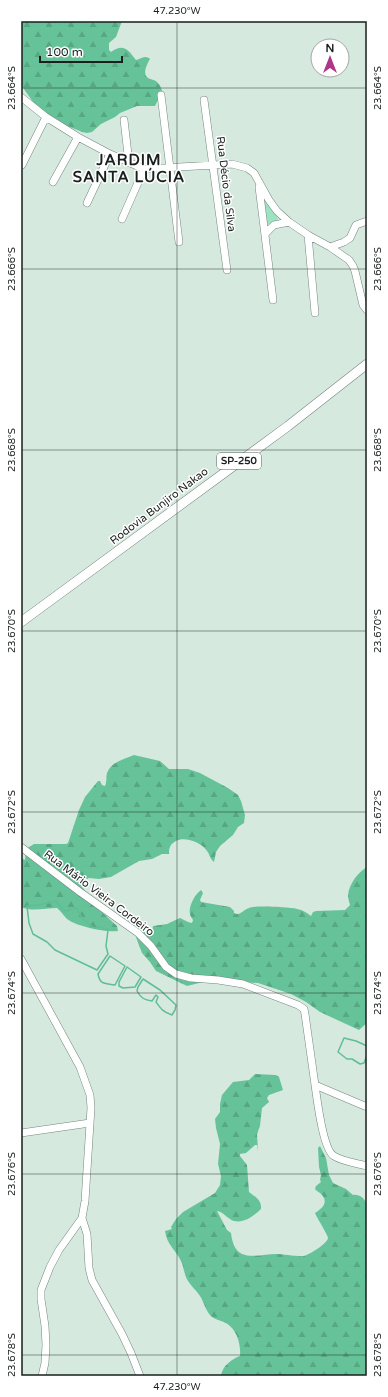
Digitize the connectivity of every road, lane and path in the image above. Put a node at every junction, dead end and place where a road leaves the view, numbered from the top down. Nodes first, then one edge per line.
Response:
1 (161, 95) dead end
2 (21, 97) edge
3 (204, 100) dead end
4 (46, 117) junction
5 (124, 120) dead end
6 (78, 137) junction
7 (110, 154) junction
8 (129, 163) junction
9 (213, 164) junction
10 (22, 165) dead end
11 (170, 168) junction
12 (144, 169) junction
13 (259, 180) junction
14 (53, 182) dead end
15 (87, 202) dead end
16 (122, 219) dead end
17 (367, 221) edge
18 (289, 222) junction
19 (265, 234) junction
20 (308, 235) junction
21 (179, 242) dead end
22 (330, 247) junction
23 (227, 270) dead end
24 (273, 300) dead end
25 (367, 310) edge
26 (315, 313) dead end
27 (367, 364) edge
28 (21, 622) edge
29 (21, 848) edge
30 (21, 959) edge
31 (315, 1084) junction
32 (367, 1107) edge
33 (90, 1122) junction
34 (21, 1133) edge
35 (367, 1166) edge
36 (82, 1218) junction
37 (42, 1376) edge
38 (140, 1376) edge

1 - 11 street
2 - 4 street
3 - 9 street, Rua Décio da Silva
4 - 6 street
4 - 10 street
5 - 8 street
6 - 7 street
6 - 14 street
7 - 8 street
7 - 15 street
8 - 12 street
9 - 11 street
9 - 13 street
9 - 23 street, Rua Décio da Silva
11 - 12 street
11 - 21 street
12 - 16 street
13 - 18 street
13 - 19 street
17 - 22 street
18 - 19 street
18 - 20 street
19 - 24 street
20 - 22 street
20 - 26 street
22 - 25 street
27 - 28 main road, Rodovia Bunjiro Nakao / SP-250
29 - 31 street, Rua Mário Vieira Cordeiro
30 - 33 street
31 - 32 street
31 - 35 street
33 - 34 street
33 - 36 street
36 - 37 street
36 - 38 street

